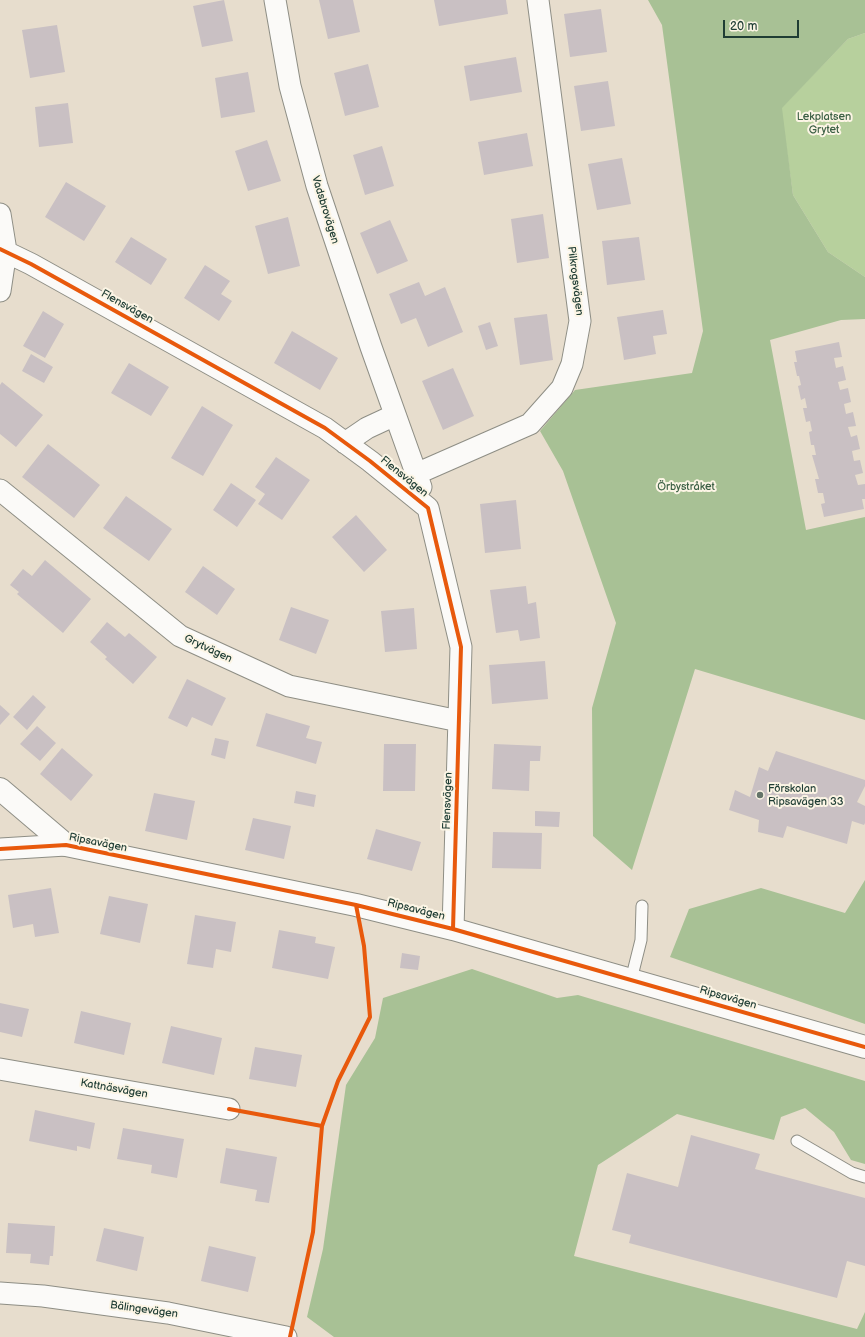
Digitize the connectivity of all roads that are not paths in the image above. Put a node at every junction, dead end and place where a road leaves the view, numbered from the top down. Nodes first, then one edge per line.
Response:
1 (275, 0) edge
2 (538, 0) edge
3 (0, 214) edge
4 (3, 250) edge
5 (0, 291) edge
6 (395, 415) junction
7 (345, 442) junction
8 (416, 474) junction
9 (0, 490) edge
10 (428, 508) junction
11 (459, 721) junction
12 (0, 789) edge
13 (66, 845) junction
14 (0, 849) edge
15 (642, 906) dead end
16 (453, 929) junction
17 (631, 980) junction
18 (865, 1047) edge
19 (0, 1069) edge
20 (229, 1109) dead end
21 (797, 1141) dead end
22 (865, 1177) edge
23 (0, 1293) edge
24 (286, 1337) edge

1 - 6 street, Vadsbrovägen
2 - 8 street, Pilkrogsvägen
3 - 4 street
4 - 5 street
4 - 7 street, Flensvägen
6 - 7 street
6 - 8 street, Vadsbrovägen
7 - 10 street, Flensvägen
8 - 10 street, Vadsbrovägen
9 - 11 street, Grytvägen
10 - 11 street, Flensvägen
11 - 16 street, Flensvägen
12 - 13 street
13 - 14 street, Ripsavägen
13 - 16 street, Ripsavägen
15 - 17 lane
16 - 17 street, Ripsavägen
17 - 18 street, Ripsavägen
19 - 20 street, Kattnäsvägen
21 - 22 lane
23 - 24 street, Bälingevägen

